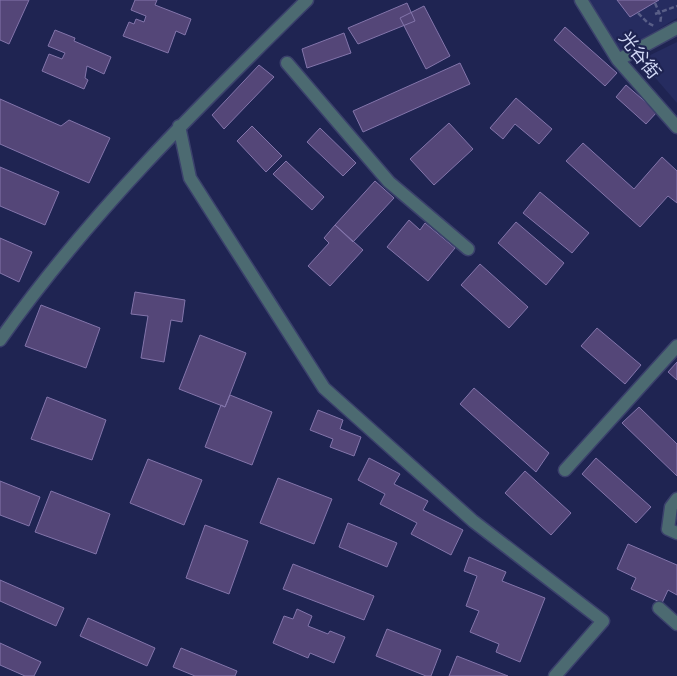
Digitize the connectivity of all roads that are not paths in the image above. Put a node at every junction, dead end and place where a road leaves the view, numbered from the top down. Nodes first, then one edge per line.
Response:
1 (307, 0) edge
2 (581, 0) edge
3 (677, 28) edge
4 (618, 60) junction
5 (287, 63) dead end
6 (179, 126) junction
7 (677, 126) edge
8 (468, 249) dead end
9 (0, 340) edge
10 (677, 346) edge
11 (565, 470) dead end
12 (677, 499) edge
13 (677, 533) edge
14 (659, 608) dead end
15 (677, 624) edge
16 (555, 676) edge

1 - 6 street
2 - 4 street, 光谷街
3 - 4 street
4 - 7 street, 光谷街
5 - 8 street
6 - 9 street
6 - 16 street
10 - 11 street
12 - 13 street
14 - 15 street

